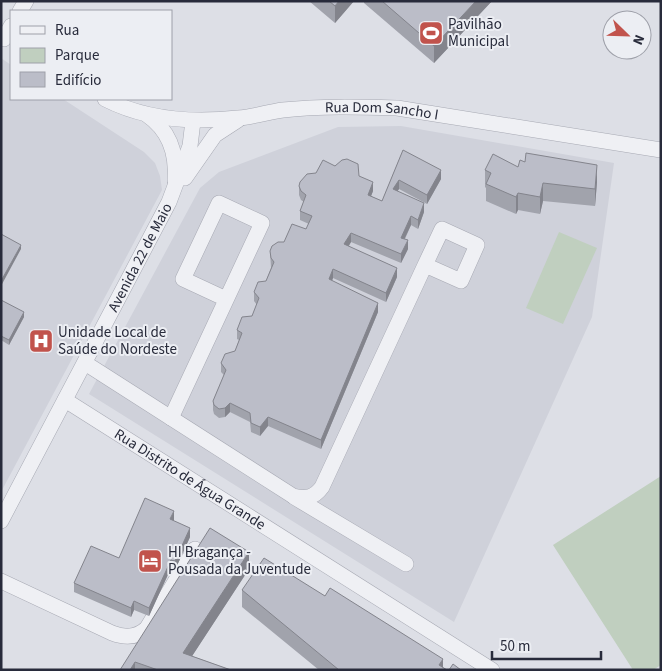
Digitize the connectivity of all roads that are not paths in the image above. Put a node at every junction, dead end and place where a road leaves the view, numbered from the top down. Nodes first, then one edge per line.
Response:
1 (108, 100) edge
2 (146, 114) junction
3 (240, 118) junction
4 (193, 121) junction
5 (661, 150) edge
6 (174, 190) junction
7 (425, 265) dead end
8 (226, 299) junction
9 (84, 363) junction
10 (65, 400) junction
11 (171, 418) junction
12 (293, 496) junction
13 (1, 521) edge
14 (195, 549) edge
15 (406, 564) dead end
16 (1, 581) edge
17 (492, 670) edge

1 - 2 street, Rua Dom Sancho I
2 - 4 street, Rua Dom Sancho I
2 - 6 street
3 - 4 street, Rua Dom Sancho I
3 - 5 street, Rua Dom Sancho I
3 - 6 street
4 - 6 street, Avenida 22 de Maio
6 - 9 street, Avenida 22 de Maio
7 - 12 street
8 - 8 street
8 - 11 street
9 - 10 street, Avenida 22 de Maio
9 - 11 street
10 - 13 street, Avenida 22 de Maio
10 - 17 street, Rua Distrito de Água Grande
11 - 12 street
12 - 15 street
14 - 16 street

